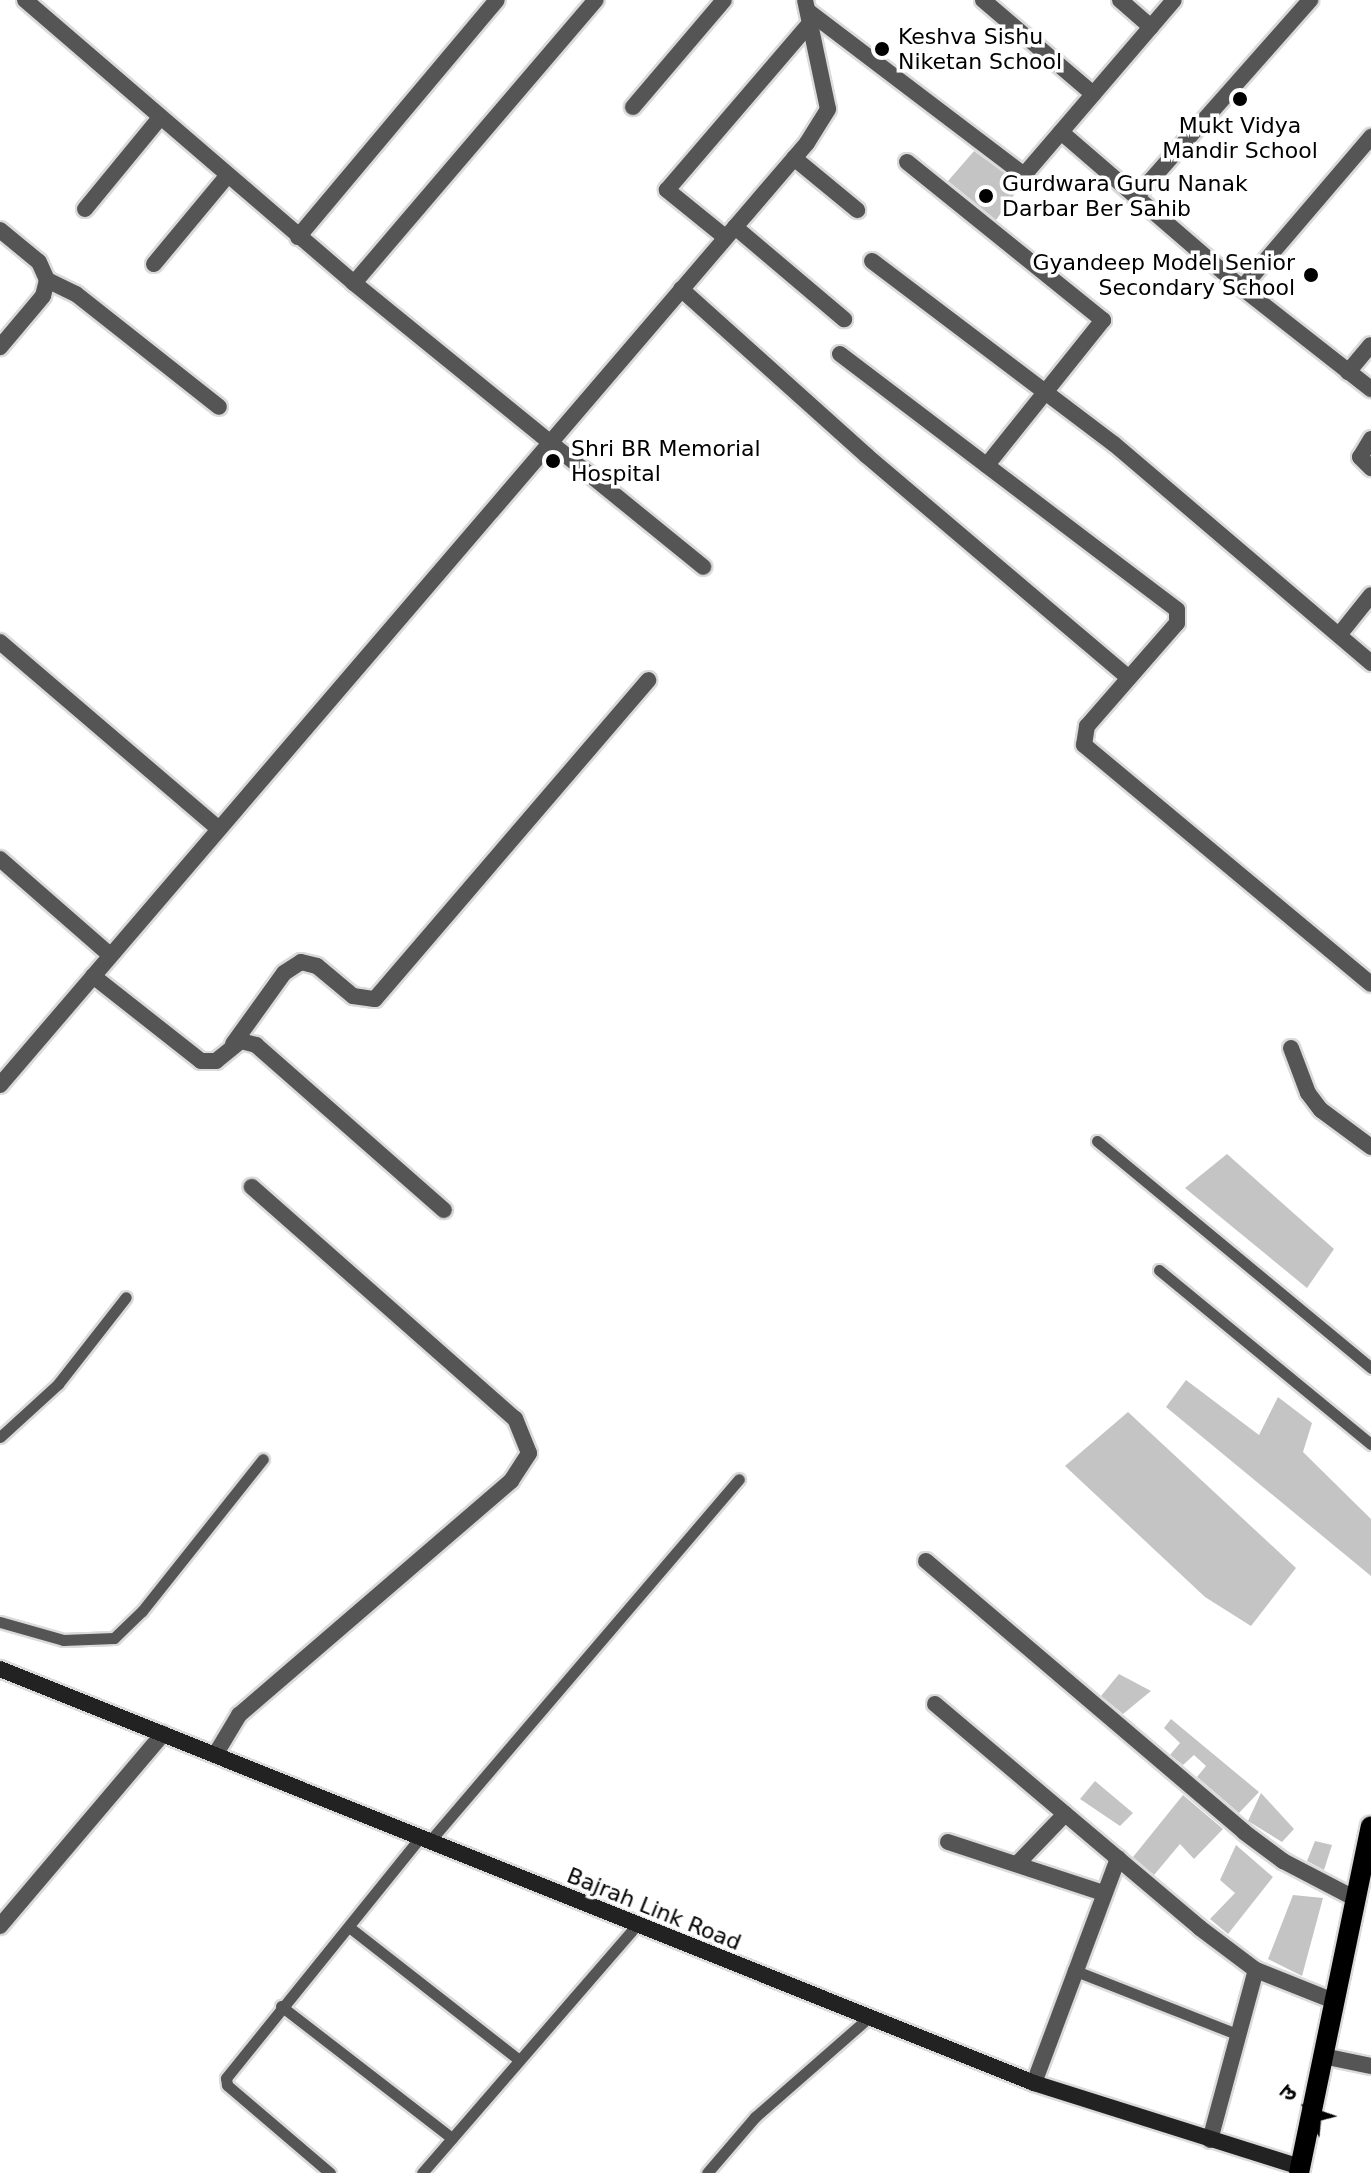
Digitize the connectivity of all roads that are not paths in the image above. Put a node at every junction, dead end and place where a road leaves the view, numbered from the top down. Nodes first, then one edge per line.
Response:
1 (25, 0) edge
2 (497, 0) edge
3 (596, 0) edge
4 (724, 0) edge
5 (983, 0) edge
6 (1120, 0) edge
7 (1174, 0) edge
8 (1310, 0) edge
9 (808, 11) edge
10 (1151, 27) junction
11 (1093, 94) junction
12 (633, 107) dead end
13 (159, 119) junction
14 (1061, 132) junction
15 (1371, 137) edge
16 (794, 158) junction
17 (907, 162) dead end
18 (227, 176) junction
19 (1136, 197) junction
20 (85, 209) dead end
21 (857, 210) dead end
22 (0, 230) edge
23 (730, 232) junction
24 (298, 237) junction
25 (872, 261) dead end
26 (154, 264) dead end
27 (47, 280) junction
28 (354, 283) junction
29 (1242, 288) junction
30 (681, 289) junction
31 (844, 319) dead end
32 (1371, 345) edge
33 (0, 347) edge
34 (840, 354) dead end
35 (1348, 372) junction
36 (1371, 389) edge
37 (1047, 392) junction
38 (219, 407) dead end
39 (1371, 439) edge
40 (549, 441) junction
41 (987, 465) junction
42 (1371, 468) edge
43 (703, 567) dead end
44 (1371, 595) edge
45 (1339, 635) junction
46 (0, 642) edge
47 (1371, 663) edge
48 (1128, 677) junction
49 (648, 680) dead end
50 (218, 828) junction
51 (0, 859) edge
52 (110, 955) junction
53 (93, 976) junction
54 (1371, 984) edge
55 (233, 1044) junction
56 (1291, 1048) dead end
57 (0, 1085) edge
58 (1097, 1141) dead end
59 (1371, 1147) edge
60 (252, 1187) dead end
61 (444, 1210) dead end
62 (1159, 1270) dead end
63 (126, 1297) dead end
64 (1371, 1368) edge
65 (0, 1437) edge
66 (1371, 1444) edge
67 (263, 1459) dead end
68 (739, 1479) dead end
69 (926, 1561) dead end
70 (0, 1622) edge
71 (0, 1669) edge
72 (935, 1704) dead end
73 (163, 1734) junction
74 (215, 1755) junction
75 (1065, 1814) junction
76 (1371, 1826) edge
77 (424, 1840) junction
78 (948, 1842) dead end
79 (1118, 1858) junction
80 (1018, 1863) junction
81 (1103, 1893) junction
82 (1356, 1899) junction
83 (0, 1926) edge
84 (636, 1926) junction
85 (349, 1927) junction
86 (1073, 1970) junction
87 (1256, 1970) junction
88 (1334, 2001) junction
89 (281, 2006) junction
90 (868, 2018) junction
91 (1239, 2035) junction
92 (1323, 2056) junction
93 (519, 2060) junction
94 (1371, 2066) edge
95 (1034, 2083) junction
96 (452, 2138) junction
97 (1210, 2140) junction
98 (1299, 2170) edge
99 (330, 2173) edge
100 (422, 2173) edge
101 (707, 2173) edge

1 - 13 street
2 - 24 street
3 - 28 street
4 - 12 street
5 - 11 street
6 - 10 street
7 - 10 street
8 - 19 street
9 - 14 street
9 - 16 street
9 - 23 street
10 - 11 street
11 - 14 street
13 - 18 street
13 - 20 street
14 - 19 street
15 - 29 street
16 - 21 street
16 - 23 street
17 - 37 street
18 - 24 street
18 - 26 street
19 - 29 street
22 - 27 street
23 - 30 street
23 - 31 street
24 - 28 street
25 - 37 street
27 - 33 street
27 - 38 street
28 - 40 street
29 - 35 street
30 - 40 street
30 - 48 street
32 - 35 street
34 - 41 street
35 - 36 street
37 - 41 street
37 - 45 street
39 - 42 street
40 - 43 street
40 - 50 street
41 - 48 street
44 - 45 street
45 - 47 street
46 - 50 street
48 - 54 street
49 - 55 street
50 - 52 street
51 - 52 street
52 - 53 street
53 - 55 street
53 - 57 street
55 - 61 street
56 - 59 street
58 - 64 lane
60 - 74 street
62 - 66 lane
63 - 65 lane
67 - 70 lane
68 - 77 lane
69 - 82 street
71 - 73 street, Bajrah Link Road
72 - 75 street
73 - 74 street, Bajrah Link Road
73 - 83 street
74 - 77 street, Bajrah Link Road
75 - 79 street
75 - 80 street
76 - 82 main road
77 - 84 street, Bajrah Link Road
77 - 85 lane
78 - 80 street
79 - 81 street
79 - 87 street
80 - 81 street
81 - 86 street
82 - 88 main road
84 - 90 street, Bajrah Link Road
84 - 93 lane
85 - 89 lane
85 - 93 lane
86 - 91 lane
86 - 95 street
87 - 88 street
87 - 91 street
88 - 92 main road
89 - 96 lane
89 - 99 lane
90 - 95 street, Bajrah Link Road
90 - 101 lane
91 - 97 street
92 - 94 street
92 - 98 main road
93 - 96 lane
95 - 97 street, Bajrah Link Road
96 - 100 lane
97 - 98 street, Bajrah Link Road

